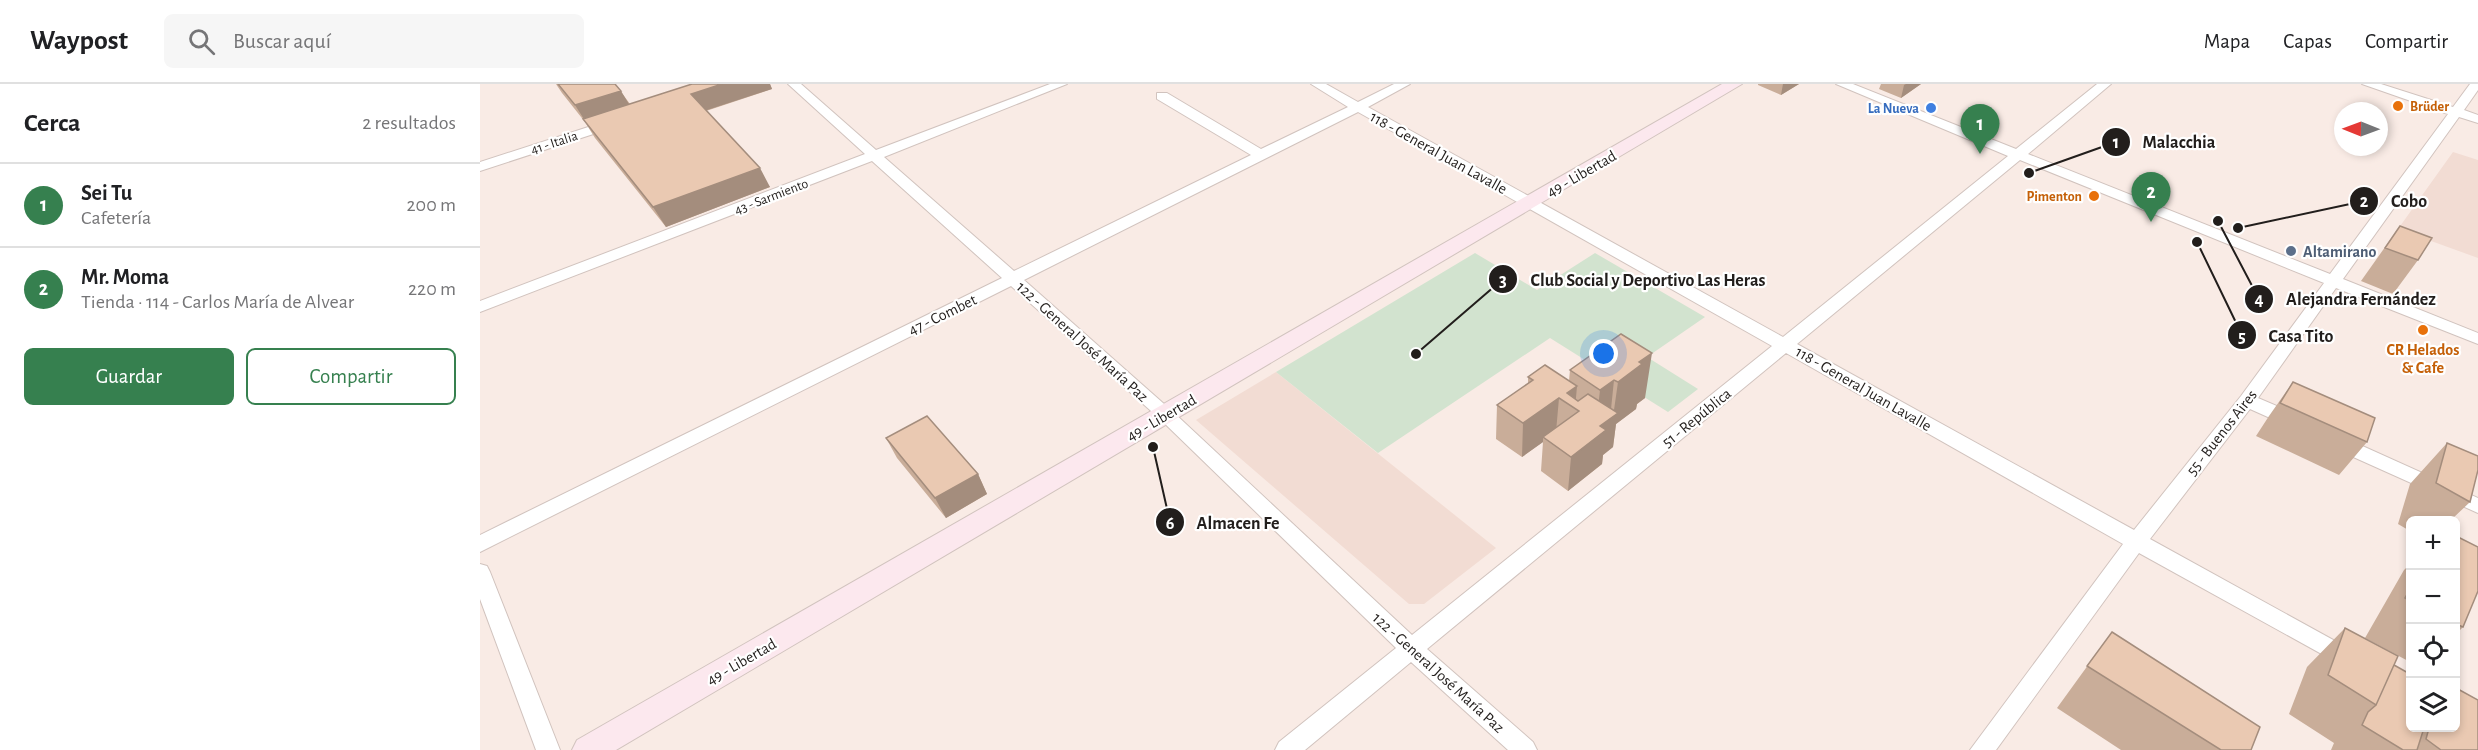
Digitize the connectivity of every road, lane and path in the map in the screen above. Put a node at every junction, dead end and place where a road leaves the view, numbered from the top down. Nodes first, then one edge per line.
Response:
1 (794, 84) edge
2 (1061, 84) edge
3 (1317, 84) edge
4 (1404, 84) edge
5 (1734, 84) edge
6 (1842, 84) edge
7 (2105, 84) edge
8 (2368, 84) edge
9 (2476, 84) edge
10 (1162, 96) dead end
11 (1357, 106) junction
12 (2455, 112) junction
13 (2478, 119) edge
14 (622, 120) edge
15 (876, 155) junction
16 (1261, 155) junction
17 (2018, 155) junction
18 (480, 167) edge
19 (1530, 203) junction
20 (1013, 278) junction
21 (2331, 280) junction
22 (480, 307) edge
23 (2478, 339) edge
24 (1786, 344) junction
25 (2247, 400) junction
26 (1166, 415) junction
27 (2478, 506) edge
28 (2136, 542) junction
29 (480, 544) edge
30 (480, 572) edge
31 (1411, 648) junction
32 (2360, 666) edge
33 (548, 750) edge
34 (588, 750) edge
35 (1287, 750) edge
36 (1525, 750) edge
37 (1982, 750) edge

1 - 15 street, 122 - General José María Paz
2 - 15 street, 43 - Sarmiento
3 - 11 street, 118 - General Juan Lavalle
4 - 11 street, 47 - Combet
5 - 19 street, 49 - Libertad
6 - 17 street
7 - 17 street, 51 - República
8 - 12 street
9 - 12 street, 55 - Buenos Aires
10 - 16 street
11 - 16 street, 47 - Combet
11 - 19 street, 118 - General Juan Lavalle
12 - 13 street
12 - 21 street, 55 - Buenos Aires
14 - 18 street, 41 - Italia
15 - 20 street, 122 - General José María Paz
15 - 22 street, 43 - Sarmiento
16 - 20 street, 47 - Combet
17 - 21 street
17 - 24 street, 51 - República
19 - 24 street, 118 - General Juan Lavalle
19 - 26 street, 49 - Libertad
20 - 26 street, 122 - General José María Paz
20 - 29 street, 47 - Combet
21 - 23 street
21 - 25 street, 55 - Buenos Aires
24 - 28 street, 118 - General Juan Lavalle
24 - 31 street, 51 - República
25 - 27 street
25 - 28 street, 55 - Buenos Aires
26 - 31 street, 122 - General José María Paz
26 - 34 street, 49 - Libertad
28 - 32 street, 118 - General Juan Lavalle
28 - 37 street, 55 - Buenos Aires
30 - 33 street
31 - 35 street, 51 - República
31 - 36 street, 122 - General José María Paz

